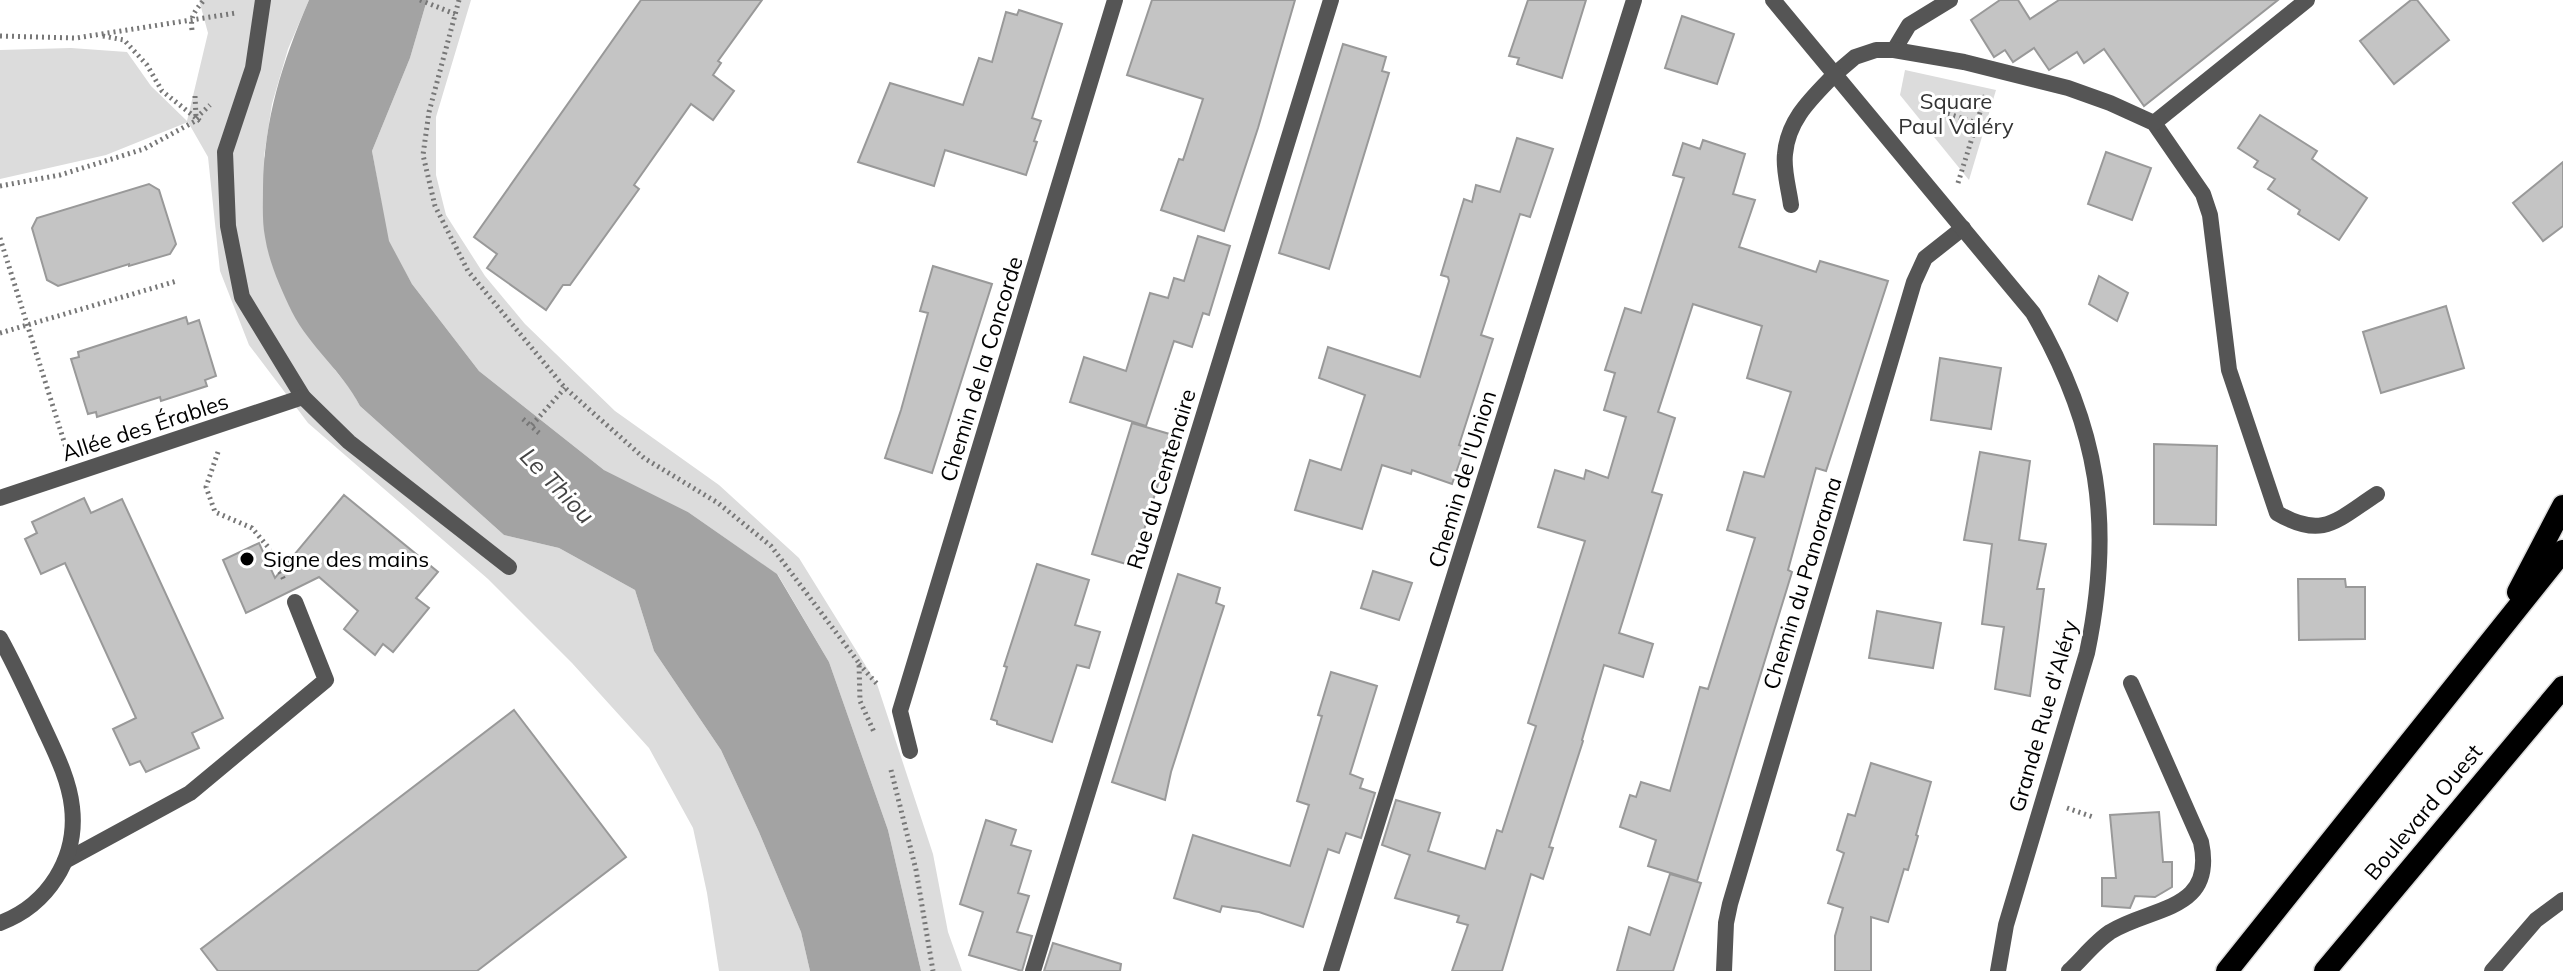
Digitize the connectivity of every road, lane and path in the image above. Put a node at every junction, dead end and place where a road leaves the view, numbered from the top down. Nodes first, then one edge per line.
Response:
1 (204, 0) edge
2 (420, 0) edge
3 (459, 0) edge
4 (1115, 0) edge
5 (1331, 0) edge
6 (1634, 0) edge
7 (1773, 0) edge
8 (1950, 0) edge
9 (2307, 0) edge
10 (262, 4) edge
11 (455, 14) junction
12 (191, 20) junction
13 (192, 30) dead end
14 (98, 35) junction
15 (0, 36) edge
16 (1894, 50) junction
17 (1994, 70) junction
18 (1835, 74) junction
19 (195, 96) dead end
20 (1942, 112) dead end
21 (198, 118) junction
22 (1977, 123) junction
23 (2154, 123) junction
24 (225, 152) junction
25 (0, 186) edge
26 (1791, 205) dead end
27 (1950, 212) junction
28 (1963, 228) junction
29 (0, 238) edge
30 (177, 281) dead end
31 (27, 325) junction
32 (0, 333) edge
33 (565, 388) junction
34 (303, 397) junction
35 (523, 419) dead end
36 (531, 426) junction
37 (218, 427) junction
38 (539, 433) dead end
39 (74, 474) junction
40 (2377, 494) dead end
41 (0, 498) edge
42 (2563, 506) edge
43 (2563, 551) edge
44 (509, 567) dead end
45 (295, 602) joint
46 (0, 638) edge
47 (2493, 639) junction
48 (860, 679) dead end
49 (2131, 683) dead end
50 (2563, 687) edge
51 (910, 751) dead end
52 (895, 787) dead end
53 (2074, 811) dead end
54 (2093, 817) dead end
55 (65, 861) junction
56 (2563, 900) edge
57 (0, 923) edge
58 (933, 971) edge
59 (1033, 971) edge
60 (1331, 971) edge
61 (1724, 971) edge
62 (1998, 971) edge
63 (2069, 971) edge
64 (2227, 971) edge
65 (2325, 971) edge
66 (2492, 971) edge

1 - 12 path
2 - 11 path
3 - 11 path
4 - 51 street, Chemin de la Concorde
5 - 59 street, Rue du Centenaire
6 - 60 street, Chemin de l'Union
7 - 18 street, Grande Rue d'Aléry
8 - 16 street
9 - 23 street
10 - 12 path
10 - 24 street
11 - 33 path
12 - 13 path
12 - 14 path
14 - 15 path
14 - 21 path
16 - 17 street
16 - 18 street
17 - 22 path
17 - 23 street
18 - 26 street
18 - 27 street, Grande Rue d'Aléry
19 - 21 path
20 - 22 path
21 - 24 path
21 - 25 path
22 - 27 path
23 - 40 street
24 - 34 street
27 - 28 street, Grande Rue d'Aléry
28 - 61 street, Chemin du Panorama
28 - 62 street, Grande Rue d'Aléry
29 - 31 path
30 - 31 path
31 - 32 path
31 - 39 path
33 - 36 path
33 - 48 path
34 - 37 street, Allée des Érables
34 - 44 street
35 - 36 path
36 - 38 path
37 - 39 street, Allée des Érables
37 - 45 path
39 - 41 street, Allée des Érables
42 - 47 highway
43 - 47 highway
45 - 55 street
46 - 55 street
47 - 64 highway
49 - 63 street
50 - 65 highway, Boulevard Ouest
52 - 58 path
53 - 54 path
55 - 57 street
56 - 66 street

